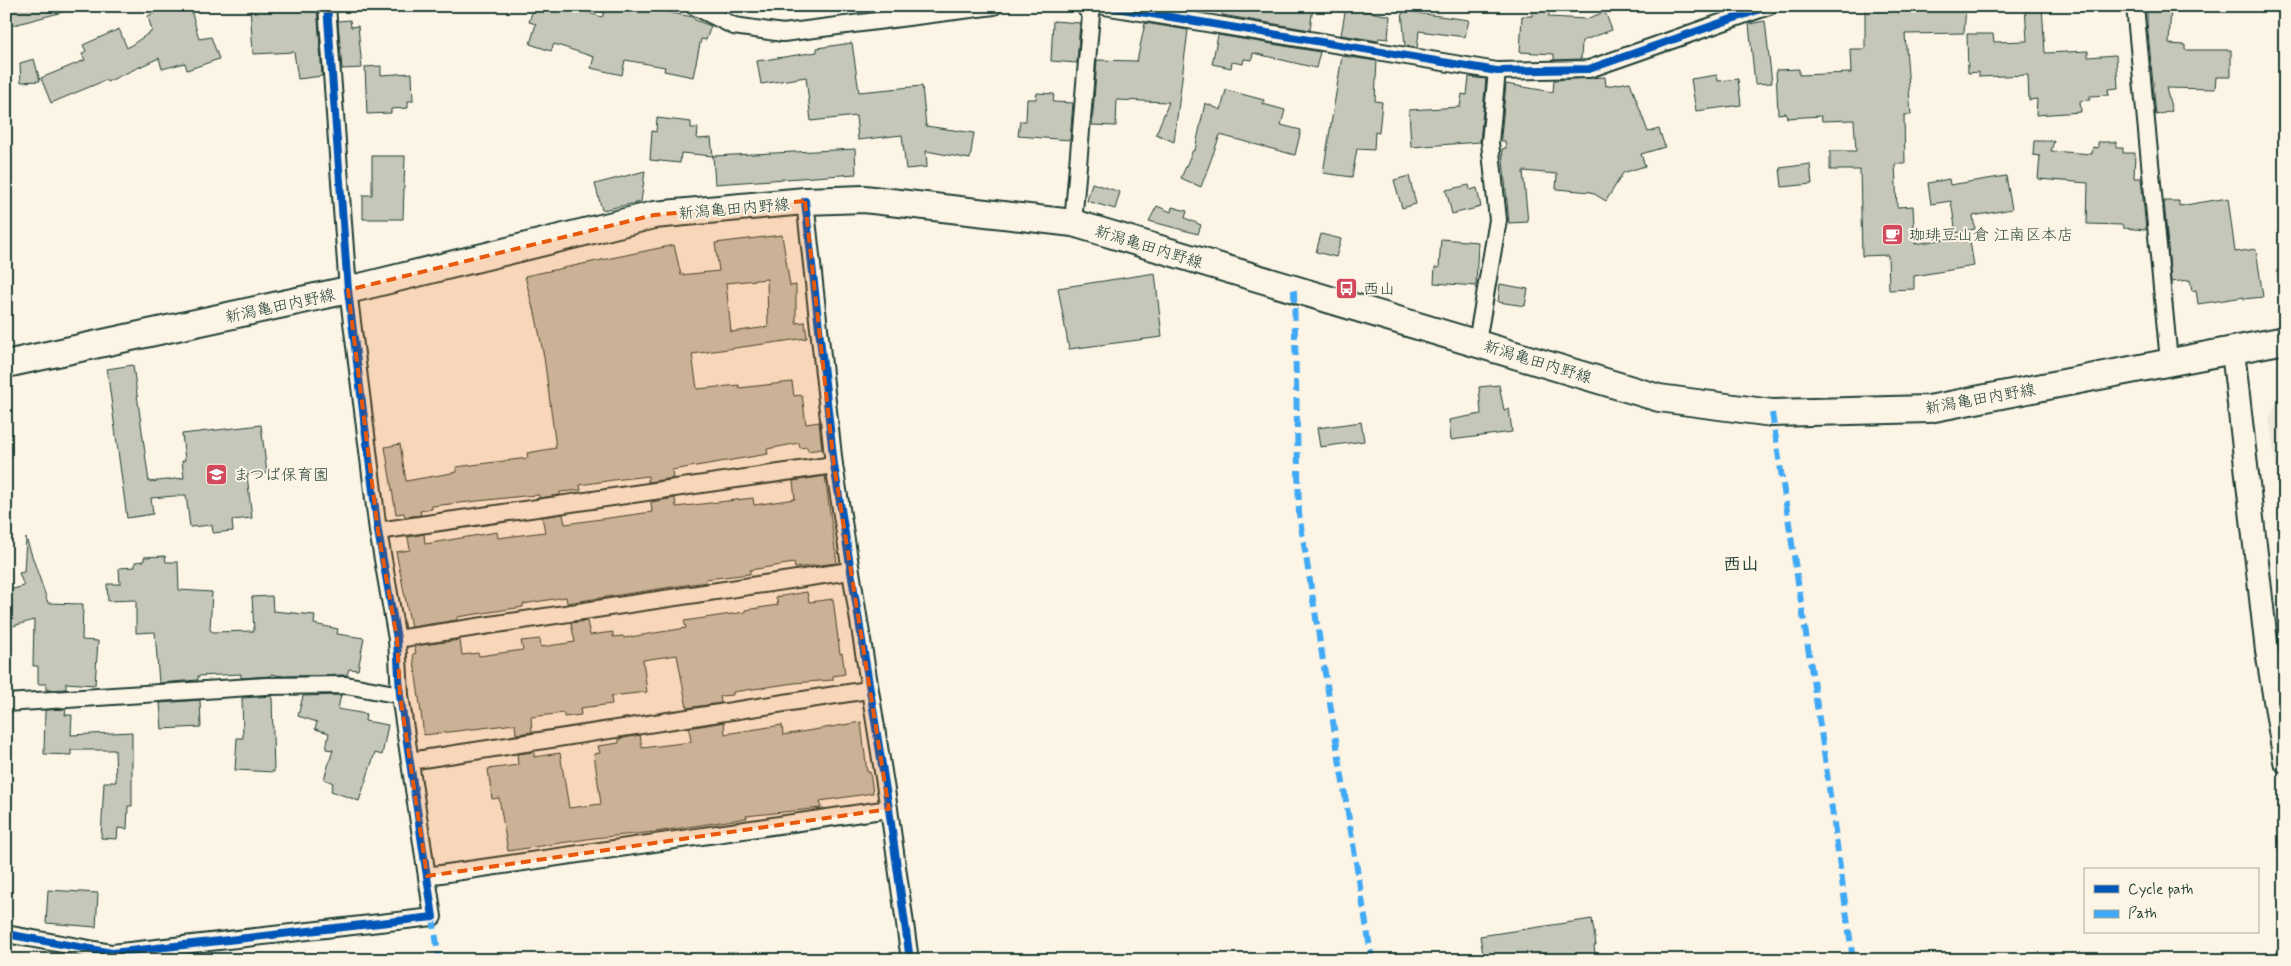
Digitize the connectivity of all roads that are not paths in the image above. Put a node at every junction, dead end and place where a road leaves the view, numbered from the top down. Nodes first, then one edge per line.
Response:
1 (326, 6) edge
2 (694, 6) edge
3 (994, 6) edge
4 (1084, 6) edge
5 (1104, 6) edge
6 (1770, 6) edge
7 (2135, 6) edge
8 (1497, 71) junction
9 (805, 201) junction
10 (1073, 223) junction
11 (348, 290) junction
12 (2285, 340) edge
13 (1477, 342) junction
14 (2233, 351) junction
15 (2169, 361) junction
16 (6, 364) edge
17 (834, 465) junction
18 (378, 531) junction
19 (850, 571) junction
20 (397, 639) junction
21 (868, 690) junction
22 (400, 695) junction
23 (6, 703) edge
24 (410, 761) junction
25 (2285, 761) edge
26 (889, 809) junction
27 (427, 876) junction
28 (6, 934) edge
29 (910, 960) edge

1 - 11 street
2 - 3 street
4 - 10 street
5 - 8 street
6 - 8 street
7 - 15 street
8 - 13 street
9 - 10 main road, 新潟亀田内野線
9 - 11 main road, 新潟亀田内野線
9 - 17 street
10 - 13 main road, 新潟亀田内野線
11 - 16 main road, 新潟亀田内野線
11 - 18 street
12 - 14 main road, 新潟亀田内野線
13 - 15 main road, 新潟亀田内野線
14 - 15 main road, 新潟亀田内野線
14 - 25 street
17 - 18 street
17 - 19 street
18 - 20 street
19 - 20 street
19 - 21 street
20 - 22 street
21 - 24 street
21 - 26 street
22 - 23 street
22 - 24 street
24 - 27 street
26 - 27 street
26 - 29 street
27 - 28 street

